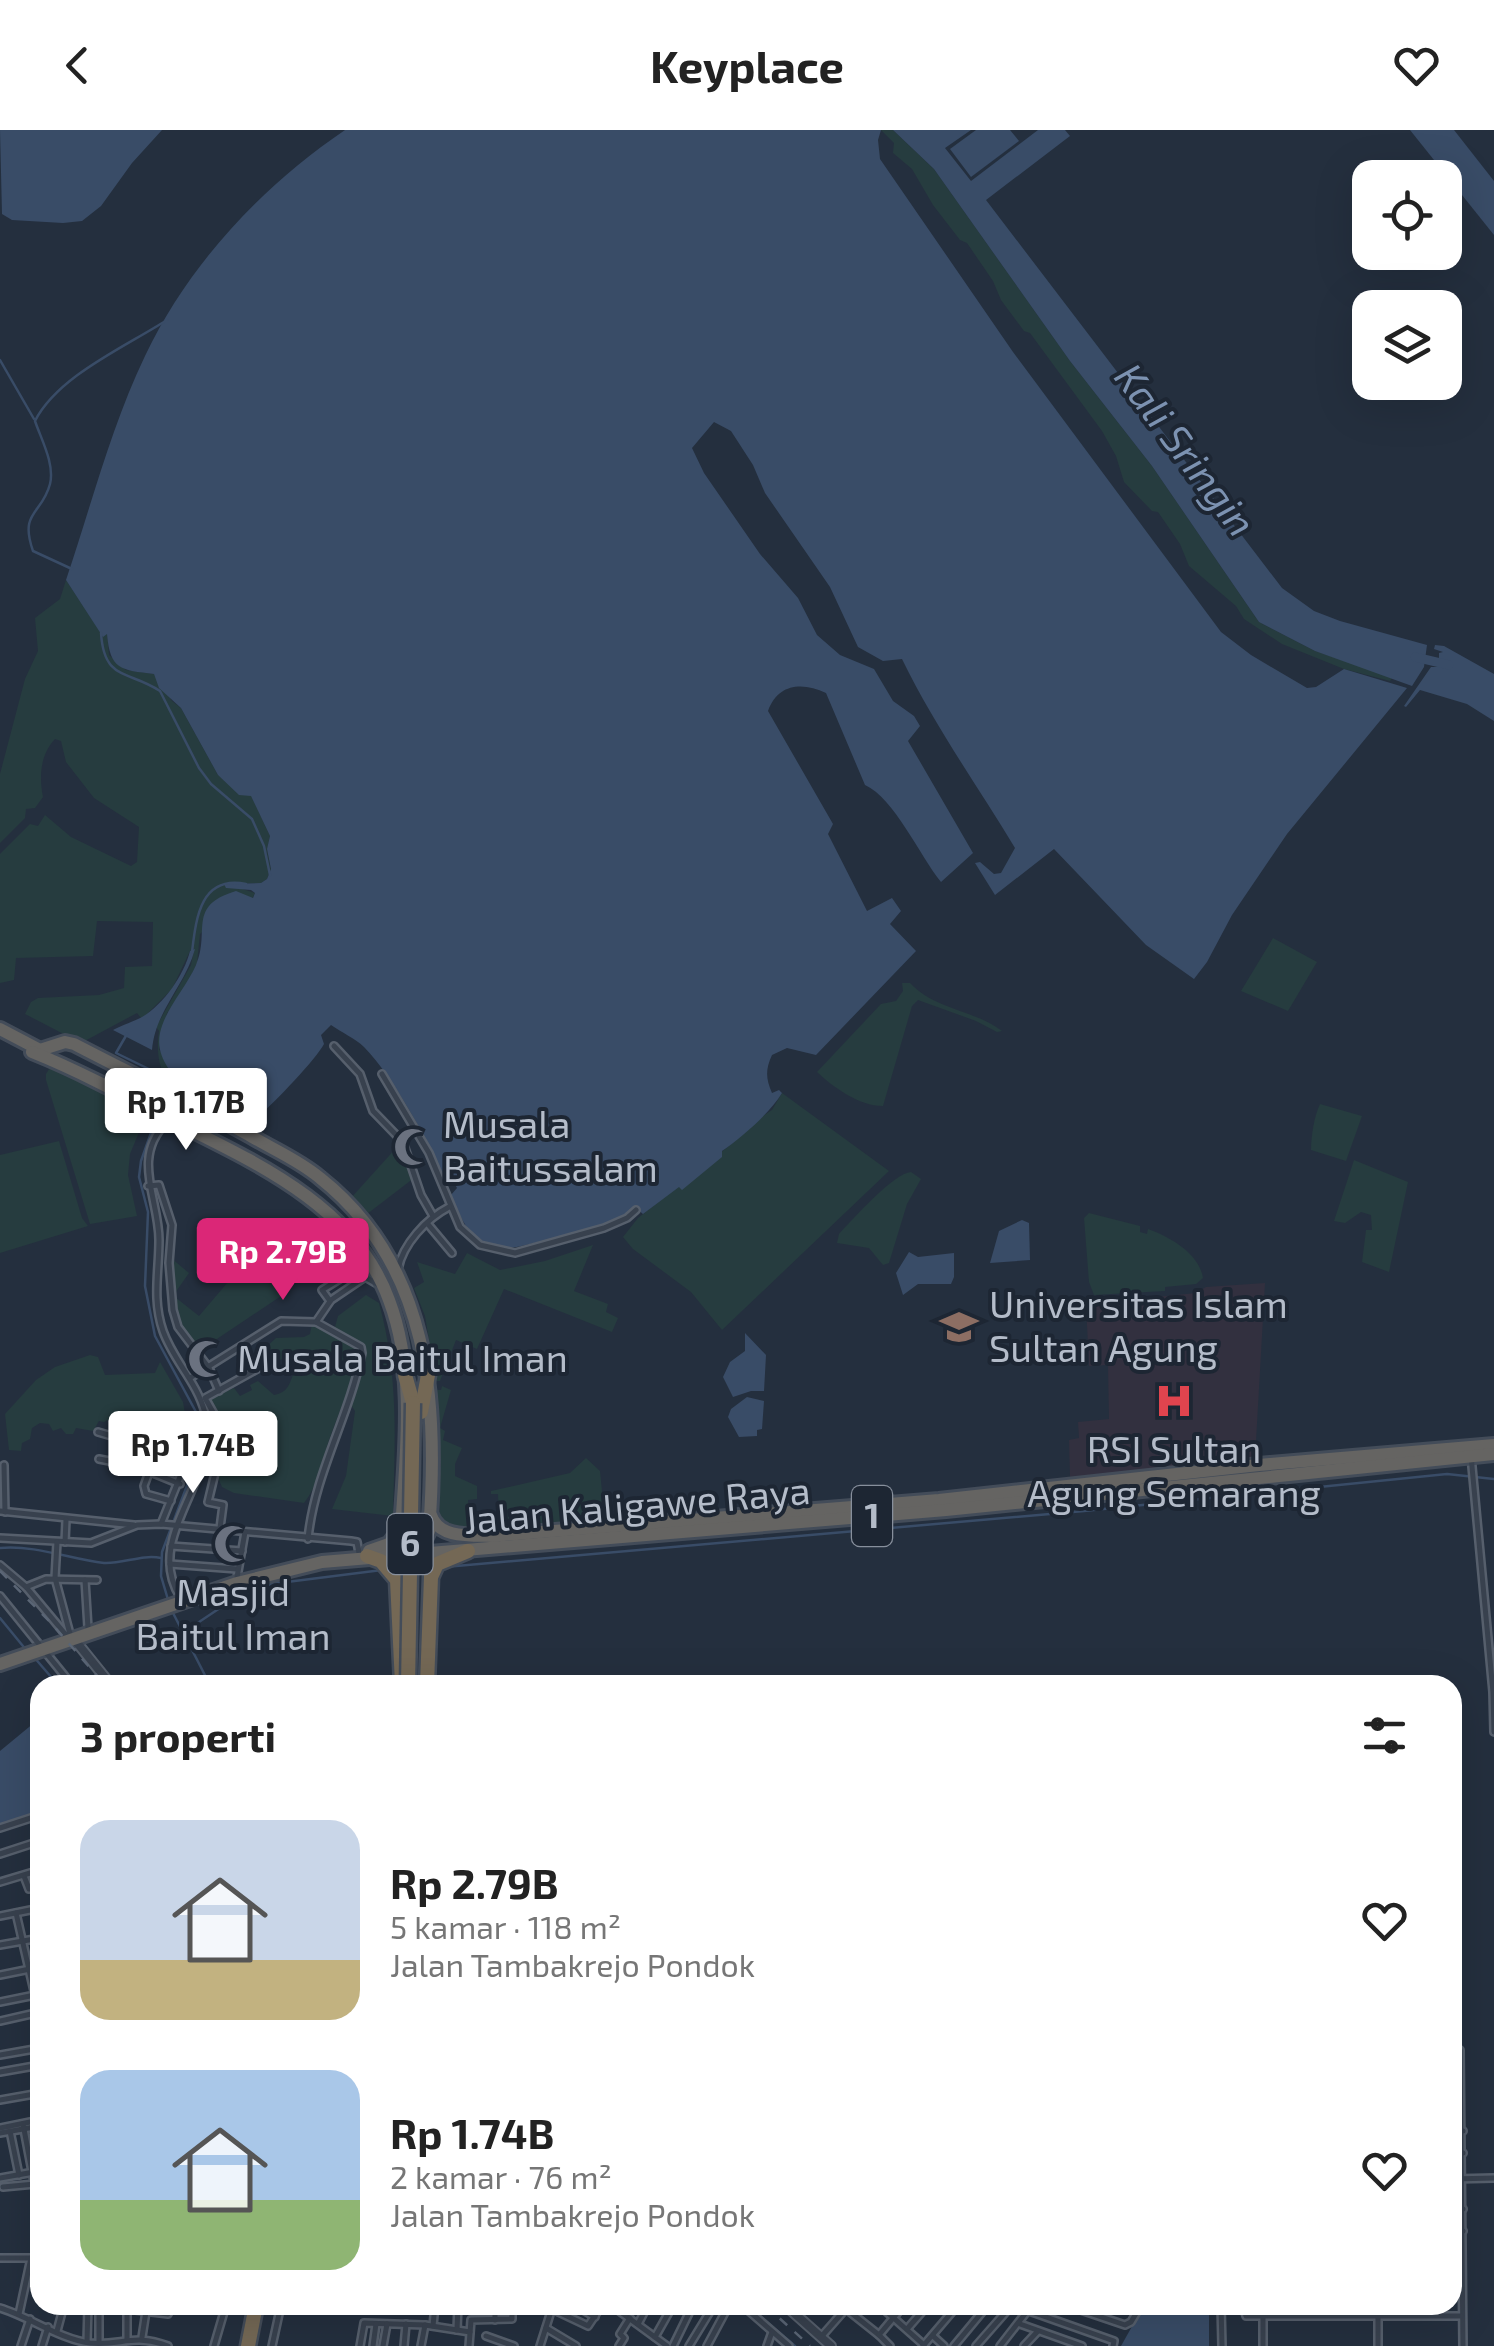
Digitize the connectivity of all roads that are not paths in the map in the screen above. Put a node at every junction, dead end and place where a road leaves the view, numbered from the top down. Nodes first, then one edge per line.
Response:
1 (0, 1031) edge
2 (334, 1046) dead end
3 (382, 1074) dead end
4 (228, 1150) junction
5 (148, 1186) junction
6 (344, 1199) junction
7 (449, 1207) junction
8 (636, 1210) dead end
9 (328, 1216) junction
10 (433, 1216) junction
11 (427, 1224) junction
12 (452, 1254) dead end
13 (396, 1255) junction
14 (366, 1277) junction
15 (382, 1284) junction
16 (330, 1301) junction
17 (316, 1322) junction
18 (266, 1364) dead end
19 (208, 1367) junction
20 (405, 1375) junction
21 (428, 1376) junction
22 (190, 1378) junction
23 (219, 1391) junction
24 (417, 1407) junction
25 (117, 1421) dead end
26 (98, 1432) dead end
27 (132, 1442) junction
28 (153, 1449) dead end
29 (1494, 1450) edge
30 (188, 1457) dead end
31 (99, 1459) dead end
32 (142, 1459) junction
33 (1434, 1459) junction
34 (1471, 1459) junction
35 (4, 1465) dead end
36 (138, 1467) junction
37 (149, 1472) junction
38 (180, 1484) junction
39 (1089, 1490) junction
40 (171, 1500) junction
41 (3, 1503) edge
42 (943, 1505) junction
43 (3, 1512) edge
44 (430, 1512) junction
45 (66, 1520) junction
46 (163, 1524) junction
47 (178, 1524) junction
48 (137, 1525) junction
49 (220, 1528) junction
50 (401, 1528) junction
51 (245, 1532) junction
52 (492, 1536) junction
53 (0, 1538) edge
54 (308, 1539) junction
55 (555, 1540) junction
56 (58, 1546) junction
57 (171, 1546) junction
58 (413, 1549) junction
59 (365, 1550) junction
60 (242, 1551) junction
61 (474, 1551) junction
62 (442, 1557) junction
63 (388, 1560) junction
64 (170, 1564) junction
65 (0, 1565) edge
66 (236, 1577) junction
67 (56, 1578) junction
68 (85, 1580) junction
69 (98, 1580) dead end
70 (26, 1587) junction
71 (0, 1596) edge
72 (180, 1598) junction
73 (137, 1614) junction
74 (88, 1628) junction
75 (67, 1635) junction
76 (33, 1650) junction
77 (0, 1661) edge
78 (61, 1675) edge
79 (102, 1675) edge
80 (404, 1675) edge
81 (405, 1675) edge
82 (416, 1675) edge
83 (427, 1675) edge
84 (1494, 1732) edge
85 (30, 1818) edge
86 (0, 1828) edge
87 (30, 1844) edge
88 (0, 1854) edge
89 (30, 1874) edge
90 (24, 1876) junction
91 (0, 1882) edge
92 (30, 1889) edge
93 (30, 1910) edge
94 (16, 1913) junction
95 (0, 1916) edge
96 (30, 1940) edge
97 (22, 1941) junction
98 (0, 1945) edge
99 (30, 1969) joint
100 (0, 1975) edge
101 (30, 1996) edge
102 (0, 2002) edge
103 (30, 2014) edge
104 (0, 2020) edge
105 (30, 2050) edge
106 (0, 2055) edge
107 (30, 2067) edge
108 (0, 2072) edge
109 (30, 2095) edge
110 (0, 2100) edge
111 (30, 2125) edge
112 (24, 2126) junction
113 (0, 2131) edge
114 (10, 2131) junction
115 (1462, 2131) edge
116 (1463, 2153) joint
117 (30, 2154) edge
118 (30, 2173) edge
119 (19, 2175) junction
120 (0, 2178) edge
121 (1462, 2178) junction
122 (1494, 2178) edge
123 (30, 2185) edge
124 (3, 2187) dead end
125 (1463, 2209) joint
126 (1463, 2230) joint
127 (0, 2258) edge
128 (30, 2258) edge
129 (30, 2278) edge
130 (1463, 2295) joint
131 (0, 2308) edge
132 (19, 2314) junction
133 (61, 2315) edge
134 (88, 2315) edge
135 (98, 2315) edge
136 (127, 2315) edge
137 (145, 2315) edge
138 (222, 2315) edge
139 (245, 2315) edge
140 (254, 2315) edge
141 (279, 2315) edge
142 (372, 2315) edge
143 (410, 2315) edge
144 (432, 2315) edge
145 (458, 2315) edge
146 (495, 2315) edge
147 (512, 2315) edge
148 (550, 2315) edge
149 (568, 2315) edge
150 (591, 2315) edge
151 (626, 2315) edge
152 (643, 2315) edge
153 (667, 2315) edge
154 (687, 2315) edge
155 (708, 2315) edge
156 (723, 2315) edge
157 (753, 2315) edge
158 (797, 2315) edge
159 (840, 2315) edge
160 (854, 2315) edge
161 (890, 2315) edge
162 (897, 2315) edge
163 (919, 2315) edge
164 (950, 2315) edge
165 (980, 2315) edge
166 (1003, 2315) edge
167 (1026, 2315) edge
168 (1049, 2315) edge
169 (1096, 2315) edge
170 (1134, 2315) edge
171 (1221, 2315) edge
172 (1246, 2315) edge
173 (1263, 2316) junction
174 (1290, 2316) joint
175 (1350, 2316) joint
176 (1378, 2316) junction
177 (1403, 2316) joint
178 (1463, 2316) junction
179 (594, 2317) joint
180 (630, 2318) junction
181 (30, 2319) junction
182 (894, 2319) junction
183 (495, 2320) junction
184 (373, 2323) junction
185 (387, 2324) junction
186 (408, 2324) junction
187 (638, 2324) junction
188 (1020, 2324) junction
189 (429, 2325) junction
190 (48, 2327) junction
191 (546, 2328) junction
192 (457, 2330) junction
193 (906, 2330) junction
194 (56, 2331) junction
195 (1038, 2331) junction
196 (470, 2332) junction
197 (772, 2332) junction
198 (879, 2335) junction
199 (486, 2336) dead end
200 (933, 2336) junction
201 (655, 2337) junction
202 (142, 2338) junction
203 (821, 2338) junction
204 (130, 2341) edge
205 (87, 2342) junction
206 (97, 2344) edge
207 (158, 2344) edge
208 (787, 2345) edge
209 (22, 2346) edge
210 (42, 2346) edge
211 (168, 2346) edge
212 (214, 2346) edge
213 (240, 2346) edge
214 (248, 2346) edge
215 (272, 2346) edge
216 (360, 2346) edge
217 (373, 2346) edge
218 (384, 2346) edge
219 (404, 2346) edge
220 (421, 2346) edge
221 (468, 2346) edge
222 (514, 2346) edge
223 (540, 2346) edge
224 (576, 2346) edge
225 (619, 2346) edge
226 (670, 2346) edge
227 (689, 2346) edge
228 (706, 2346) edge
229 (766, 2346) edge
230 (831, 2346) edge
231 (890, 2346) edge
232 (923, 2346) edge
233 (944, 2346) edge
234 (954, 2346) edge
235 (976, 2346) edge
236 (1000, 2346) edge
237 (1024, 2346) edge
238 (1082, 2346) edge
239 (1113, 2346) edge
240 (1222, 2346) edge
241 (1263, 2346) edge
242 (1378, 2346) edge
243 (1463, 2346) edge

1 - 4 highway
1 - 6 highway
2 - 10 street
3 - 7 street
4 - 5 street
4 - 9 highway
5 - 19 street
5 - 22 street
6 - 9 highway
6 - 13 highway
7 - 8 street
7 - 10 street
9 - 15 highway
10 - 11 street
11 - 12 street
11 - 13 street
13 - 21 highway
14 - 15 street
14 - 16 street
14 - 16 street
15 - 20 highway
16 - 17 street
17 - 19 street
17 - 54 street
18 - 23 street
19 - 22 street
19 - 23 street
20 - 24 highway, 6
20 - 50 highway
21 - 24 highway, 6
21 - 44 highway
22 - 47 street
23 - 49 street
24 - 81 highway, 6, bridge
24 - 82 highway, 6
25 - 27 street
26 - 27 street
27 - 32 street
28 - 32 street
29 - 34 highway, 1
29 - 39 highway
30 - 38 street
31 - 36 street
32 - 36 street
33 - 34 highway, 1
33 - 39 highway, Jalan Kaligawe Raya / 1
33 - 61 highway
34 - 39 highway, Jalan Kaligawe Raya / 1
34 - 84 street
35 - 41 street
36 - 37 street
37 - 38 street
37 - 40 street
38 - 40 street
39 - 42 highway, Jalan Kaligawe Raya / 1
40 - 46 street
41 - 43 street
42 - 52 highway
42 - 55 highway, Jalan Kaligawe Raya / 1
42 - 61 highway, Jalan Kaligawe Raya / 1
43 - 45 street
44 - 52 highway, 1
44 - 58 highway
45 - 48 street
45 - 56 street
46 - 47 street
46 - 48 street
47 - 49 street
47 - 57 street
48 - 56 street
49 - 51 street
50 - 58 highway
50 - 59 highway
51 - 54 street
51 - 60 street
52 - 55 highway, 1
53 - 56 street
54 - 59 street
55 - 58 highway
56 - 67 street
57 - 60 street
57 - 64 street
58 - 59 highway
58 - 62 highway
58 - 63 highway
59 - 63 highway
59 - 66 highway
60 - 66 street
61 - 62 highway
62 - 63 highway
62 - 83 highway
63 - 80 highway
64 - 66 street
64 - 72 street
65 - 70 street
66 - 72 highway
67 - 68 street
67 - 70 street
67 - 75 street
68 - 69 street
68 - 74 street
70 - 75 street
71 - 76 street
72 - 73 highway
73 - 74 highway
73 - 75 highway
74 - 75 highway
75 - 76 highway
75 - 79 street
76 - 77 highway
76 - 78 street
85 - 86 street
87 - 88 street
89 - 90 street
90 - 91 street
90 - 92 street
93 - 94 street
94 - 95 street
94 - 97 street
96 - 97 street
97 - 98 street
97 - 99 street
99 - 100 street
101 - 102 street
103 - 104 street
105 - 106 street
107 - 108 street
109 - 110 street
111 - 112 street
112 - 113 street
112 - 114 street
112 - 117 street
113 - 114 street
114 - 119 street
115 - 116 street
116 - 121 street
118 - 119 street
119 - 120 street
121 - 122 street
121 - 125 street
123 - 124 street
125 - 126 street
126 - 130 street
127 - 128 street
129 - 132 street
130 - 178 street
131 - 132 street
132 - 181 street
133 - 194 street
134 - 205 street
135 - 206 street
136 - 204 street
137 - 202 street
138 - 212 street
139 - 213 highway
140 - 214 highway
141 - 215 street
142 - 184 street
143 - 186 street
144 - 189 street
145 - 192 street
146 - 183 street
147 - 183 street
148 - 191 street
149 - 179 street
150 - 179 street
151 - 180 street
152 - 187 street
153 - 201 street
154 - 226 street
155 - 227 street
156 - 228 street
157 - 197 street
158 - 203 street
159 - 203 street
160 - 198 street
161 - 182 street
162 - 182 street
163 - 193 street
164 - 200 street
165 - 234 street
166 - 235 street
167 - 188 street
168 - 239 street
169 - 170 street
171 - 240 street
172 - 173 street
173 - 174 street
173 - 241 street
174 - 175 street
175 - 176 street
176 - 177 street
176 - 242 street
177 - 178 street
178 - 243 street
180 - 187 street
180 - 225 street
181 - 190 street
181 - 209 street
182 - 193 street
182 - 198 street
183 - 196 street
184 - 185 street
184 - 216 street
184 - 217 street
185 - 186 street
185 - 218 street
186 - 189 street
186 - 219 street
187 - 201 street
188 - 195 street
188 - 236 street
189 - 192 street
189 - 220 street
190 - 194 street
190 - 210 street
191 - 223 street
191 - 224 street
192 - 196 street
193 - 232 street
194 - 205 street
195 - 237 street
195 - 238 street
196 - 221 street
197 - 208 street
197 - 229 street
198 - 231 street
199 - 222 street
200 - 232 street
200 - 233 street
201 - 226 street
202 - 204 street
202 - 207 street
203 - 230 street
204 - 206 street
205 - 206 street
207 - 211 street

